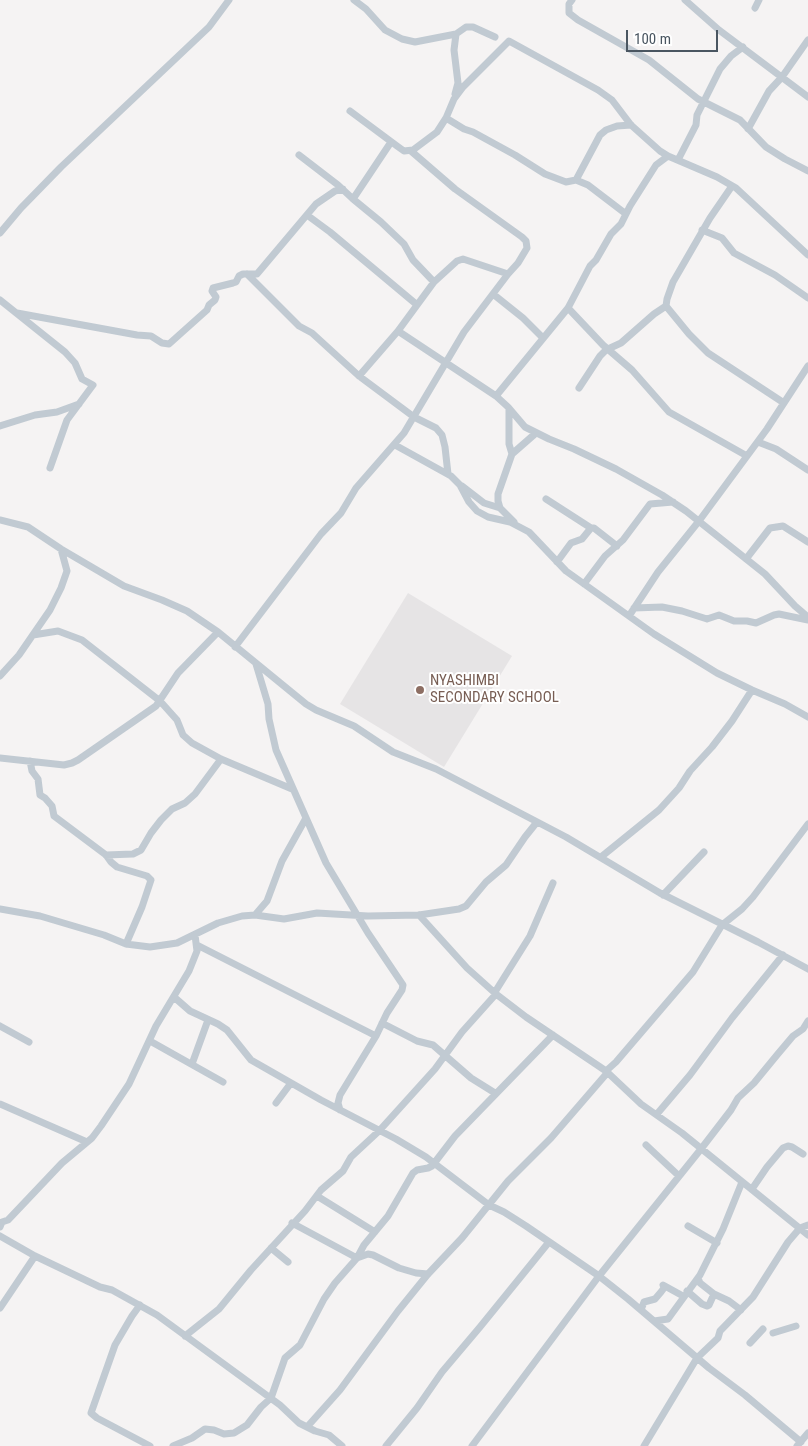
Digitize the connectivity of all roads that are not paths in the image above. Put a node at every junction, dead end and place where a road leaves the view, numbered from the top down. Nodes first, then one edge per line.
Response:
1 (229, 0) edge
2 (354, 0) edge
3 (572, 0) edge
4 (685, 0) edge
5 (760, 0) edge
6 (755, 8) dead end
7 (456, 34) junction
8 (495, 37) dead end
9 (808, 40) edge
10 (743, 47) junction
11 (782, 77) junction
12 (808, 97) edge
13 (454, 99) junction
14 (704, 102) junction
15 (350, 111) dead end
16 (446, 118) junction
17 (631, 125) junction
18 (748, 129) junction
19 (391, 142) junction
20 (411, 151) junction
21 (298, 155) dead end
22 (668, 156) junction
23 (678, 160) junction
24 (808, 171) edge
25 (576, 180) junction
26 (732, 186) junction
27 (343, 189) junction
28 (353, 199) junction
29 (626, 214) junction
30 (306, 215) junction
31 (702, 230) junction
32 (0, 233) edge
33 (808, 255) edge
34 (247, 274) junction
35 (508, 274) junction
36 (434, 282) junction
37 (493, 294) junction
38 (808, 298) edge
39 (0, 300) edge
40 (416, 304) junction
41 (666, 306) junction
42 (568, 308) junction
43 (17, 313) junction
44 (398, 331) junction
45 (543, 338) junction
46 (608, 349) junction
47 (446, 362) junction
48 (808, 366) edge
49 (359, 376) junction
50 (579, 388) dead end
51 (496, 396) junction
52 (784, 403) junction
53 (79, 404) junction
54 (509, 410) junction
55 (414, 417) junction
56 (0, 426) edge
57 (536, 433) junction
58 (758, 442) junction
59 (395, 444) junction
60 (512, 454) junction
61 (747, 456) junction
62 (50, 468) dead end
63 (808, 470) edge
64 (448, 474) junction
65 (460, 485) junction
66 (546, 499) dead end
67 (673, 502) junction
68 (500, 508) junction
69 (0, 521) edge
70 (699, 521) junction
71 (518, 526) junction
72 (591, 528) junction
73 (808, 542) edge
74 (617, 546) junction
75 (62, 549) junction
76 (746, 559) junction
77 (557, 562) junction
78 (584, 584) junction
79 (634, 608) junction
80 (629, 616) junction
81 (808, 619) edge
82 (218, 632) junction
83 (32, 635) junction
84 (235, 647) junction
85 (256, 663) junction
86 (1, 675) edge
87 (752, 690) junction
88 (160, 701) junction
89 (808, 717) edge
90 (0, 758) edge
91 (221, 759) junction
92 (30, 761) junction
93 (292, 789) junction
94 (306, 818) junction
95 (537, 822) junction
96 (808, 824) edge
97 (704, 852) dead end
98 (106, 854) junction
99 (601, 857) junction
100 (553, 882) dead end
101 (663, 895) junction
102 (0, 909) edge
103 (255, 915) junction
104 (357, 915) junction
105 (419, 915) junction
106 (722, 925) junction
107 (196, 935) junction
108 (126, 944) junction
109 (197, 945) junction
110 (783, 955) junction
111 (808, 969) edge
112 (496, 993) junction
113 (174, 997) junction
114 (208, 1020) junction
115 (808, 1021) edge
116 (382, 1023) junction
117 (0, 1026) edge
118 (553, 1035) junction
119 (376, 1036) junction
120 (150, 1041) junction
121 (30, 1042) dead end
122 (446, 1055) junction
123 (192, 1064) junction
124 (607, 1072) junction
125 (224, 1082) dead end
126 (291, 1083) junction
127 (495, 1093) junction
128 (276, 1103) dead end
129 (0, 1104) edge
130 (340, 1110) junction
131 (657, 1114) junction
132 (379, 1131) junction
133 (87, 1142) junction
134 (646, 1145) dead end
135 (701, 1149) junction
136 (803, 1154) dead end
137 (434, 1163) junction
138 (679, 1176) junction
139 (742, 1182) junction
140 (752, 1189) junction
141 (317, 1196) junction
142 (489, 1205) junction
143 (292, 1224) junction
144 (808, 1225) edge
145 (688, 1226) dead end
146 (0, 1227) edge
147 (800, 1228) junction
148 (375, 1232) junction
149 (808, 1235) edge
150 (0, 1236) edge
151 (549, 1242) junction
152 (717, 1243) junction
153 (271, 1248) junction
154 (35, 1256) junction
155 (357, 1258) junction
156 (288, 1262) dead end
157 (428, 1274) junction
158 (599, 1276) junction
159 (698, 1278) junction
160 (685, 1294) junction
161 (714, 1294) junction
162 (140, 1305) junction
163 (0, 1308) edge
164 (641, 1310) junction
165 (741, 1310) junction
166 (654, 1321) junction
167 (796, 1326) dead end
168 (764, 1329) dead end
169 (773, 1333) dead end
170 (186, 1336) junction
171 (750, 1343) dead end
172 (697, 1358) junction
173 (271, 1398) junction
174 (307, 1427) junction
175 (808, 1432) edge
176 (799, 1444) edge
177 (150, 1446) edge
178 (173, 1446) edge
179 (342, 1446) edge
180 (386, 1446) edge
181 (472, 1446) edge
182 (644, 1446) edge

1 - 32 street
2 - 7 street
3 - 14 street
4 - 10 street
5 - 6 street
7 - 8 street
7 - 13 street
9 - 11 street
10 - 11 street
10 - 14 street
11 - 12 street
11 - 18 street
13 - 16 street
13 - 17 street
14 - 18 street
14 - 23 street
15 - 19 street
16 - 20 street
16 - 25 street
17 - 22 street
17 - 25 street
18 - 24 street
19 - 20 street
19 - 28 street
20 - 35 street
21 - 27 street
22 - 23 street
22 - 29 street
23 - 26 street
25 - 29 street
26 - 31 street
26 - 33 street
27 - 28 street
27 - 30 street
28 - 36 street
29 - 42 street
30 - 34 street
30 - 40 street
31 - 38 street
31 - 41 street
34 - 43 street
34 - 49 street
35 - 36 street
35 - 37 street
36 - 40 street
37 - 45 street
37 - 47 street
39 - 43 street
40 - 44 street
41 - 46 street
41 - 52 street
42 - 45 street
42 - 46 street
43 - 53 street
44 - 47 street
44 - 49 street
45 - 51 street
46 - 50 street
46 - 61 street
47 - 51 street
47 - 55 street
48 - 52 street
49 - 55 street
51 - 54 street
52 - 58 street
53 - 56 street
53 - 62 street
54 - 57 street
54 - 60 street
55 - 59 street
55 - 64 street
57 - 60 street
57 - 67 street
58 - 61 street
58 - 63 street
59 - 64 street
59 - 84 street
60 - 68 street
61 - 70 street
64 - 65 street
65 - 68 street
65 - 71 street
66 - 72 street
67 - 70 street
67 - 74 street
68 - 71 street
69 - 75 street
70 - 76 street
70 - 79 street
71 - 77 street
72 - 74 street
72 - 77 street
73 - 76 street
74 - 78 street
75 - 82 street
75 - 83 street
76 - 81 street
77 - 78 street
78 - 80 street
79 - 80 street
79 - 81 street
80 - 87 street
82 - 84 street
82 - 88 street
83 - 86 street
83 - 88 street
84 - 85 street
85 - 93 street
85 - 95 street
87 - 89 street
87 - 99 street
88 - 91 street
88 - 92 street
90 - 92 street
91 - 93 street
91 - 98 street
92 - 98 street
93 - 94 street
94 - 103 street
94 - 104 street
95 - 99 street
95 - 105 street
96 - 106 street
97 - 101 street
98 - 108 street
99 - 101 street
100 - 112 street
101 - 106 street
102 - 108 street
103 - 104 street
103 - 107 street
104 - 105 street
104 - 116 street
105 - 112 street
106 - 110 street
106 - 124 street
107 - 108 street
107 - 109 street
109 - 113 street
109 - 119 street
110 - 111 street
110 - 131 street
112 - 118 street
112 - 122 street
113 - 114 street
113 - 120 street
114 - 123 street
114 - 126 street
115 - 135 street
116 - 119 street
116 - 122 street
117 - 121 street
118 - 124 street
118 - 127 street
119 - 130 street
120 - 123 street
120 - 133 street
122 - 127 street
122 - 132 street
123 - 125 street
124 - 131 street
124 - 142 street
126 - 128 street
126 - 130 street
127 - 137 street
129 - 133 street
130 - 132 street
131 - 135 street
132 - 137 street
132 - 141 street
133 - 146 street
134 - 138 street
135 - 138 street
135 - 139 street
136 - 140 street
137 - 142 street
137 - 148 street
138 - 158 street
139 - 140 street
139 - 152 street
140 - 147 street
141 - 143 street
141 - 148 street
142 - 151 street
142 - 157 street
143 - 153 street
143 - 155 street
144 - 147 street
145 - 152 street
147 - 149 street
147 - 165 street
148 - 155 street
150 - 154 street
151 - 158 street
151 - 180 street
152 - 159 street
153 - 156 street
153 - 170 street
154 - 162 street
154 - 163 street
155 - 157 street
155 - 173 street
157 - 174 street
158 - 164 street
158 - 181 street
159 - 160 street
159 - 161 street
160 - 161 street
160 - 164 street
160 - 166 street
161 - 165 street
162 - 170 street
162 - 177 street
164 - 166 street
165 - 172 street
166 - 172 street
167 - 169 street
168 - 171 street
170 - 173 street
172 - 176 street
172 - 182 street
173 - 174 street
173 - 178 street
174 - 179 street
175 - 176 street

